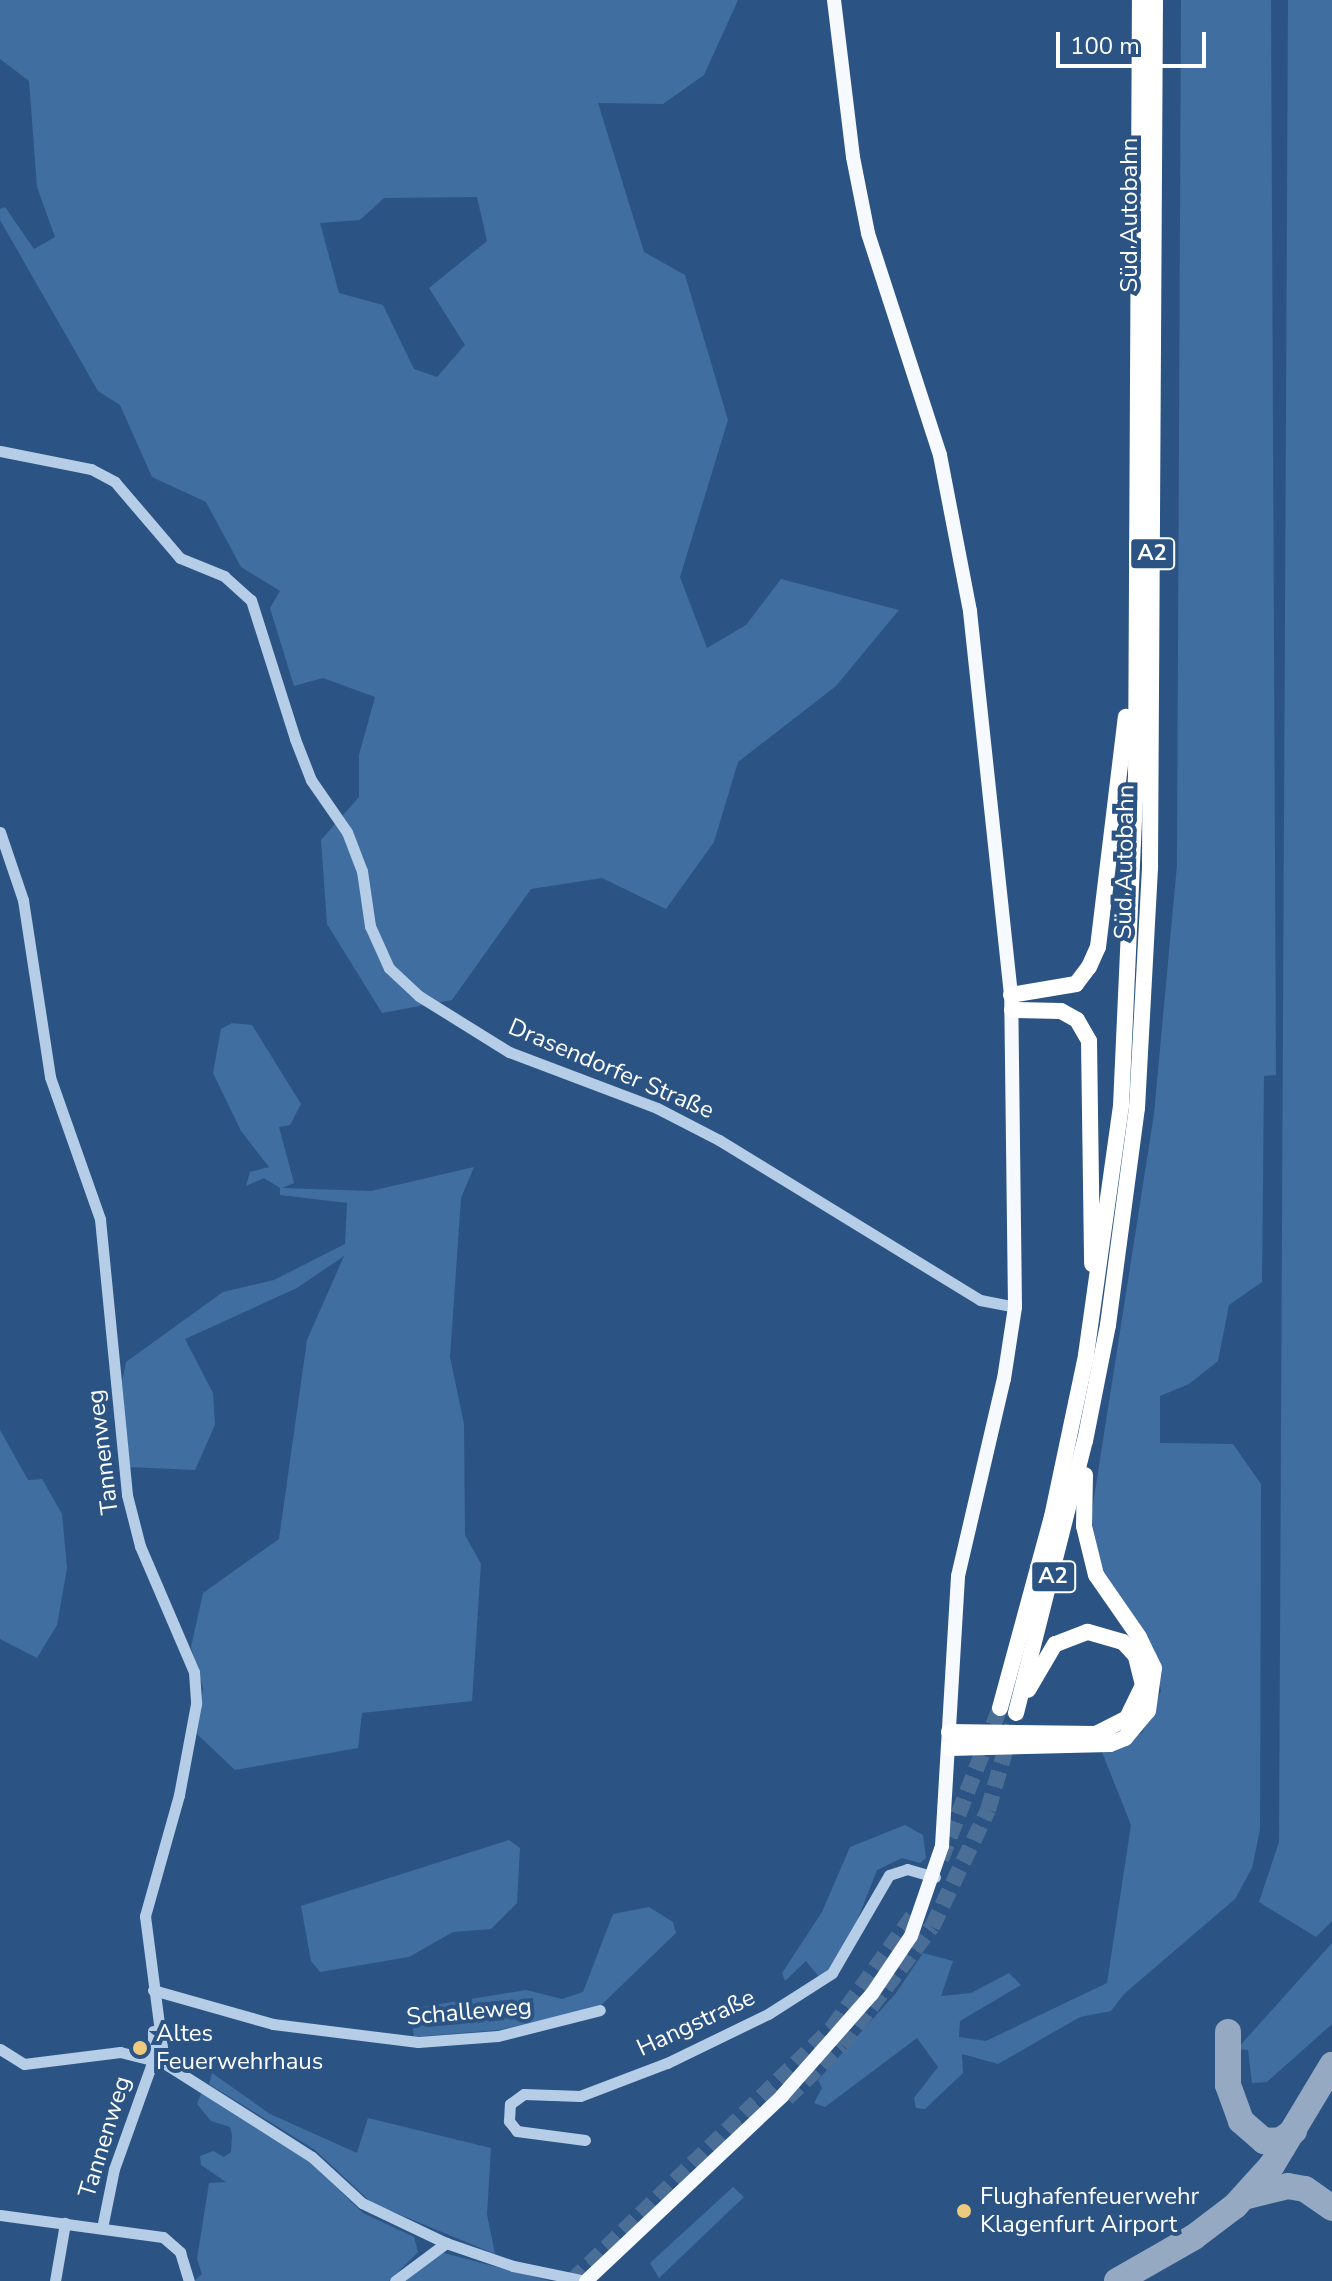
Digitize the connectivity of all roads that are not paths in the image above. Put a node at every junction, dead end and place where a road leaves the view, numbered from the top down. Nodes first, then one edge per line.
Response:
1 (834, 0) edge
2 (1140, 0) edge
3 (1155, 0) edge
4 (0, 451) edge
5 (1136, 660) junction
6 (0, 832) edge
7 (1012, 1002) junction
8 (1095, 1302) junction
9 (1015, 1307) junction
10 (1085, 1441) junction
11 (1008, 1710) junction
12 (949, 1740) junction
13 (935, 1877) junction
14 (153, 1990) junction
15 (600, 2010) dead end
16 (0, 2049) edge
17 (158, 2061) junction
18 (585, 2140) dead end
19 (0, 2215) edge
20 (65, 2223) junction
21 (102, 2228) junction
22 (446, 2243) junction
23 (55, 2281) edge
24 (189, 2281) edge
25 (395, 2281) edge
26 (586, 2281) edge
27 (603, 2281) edge

1 - 7 main road
2 - 5 highway, Süd Autobahn / A2
3 - 10 highway, Süd Autobahn / A2
4 - 9 street, Drasendorfer Straße
5 - 7 highway
5 - 8 highway, Süd Autobahn / A2
6 - 14 street, Tannenweg
7 - 8 highway
7 - 9 main road
8 - 11 highway, Süd Autobahn / A2
9 - 12 main road
10 - 11 highway, Süd Autobahn / A2
10 - 12 highway
11 - 12 highway
12 - 13 main road
13 - 18 street, Hangstraße
13 - 26 main road
14 - 15 street, Schalleweg
14 - 17 street, Tannenweg
16 - 17 street
17 - 21 street, Tannenweg
17 - 22 street
19 - 20 street
20 - 21 street
20 - 23 street
21 - 24 street
22 - 25 street
22 - 26 street
26 - 27 street

